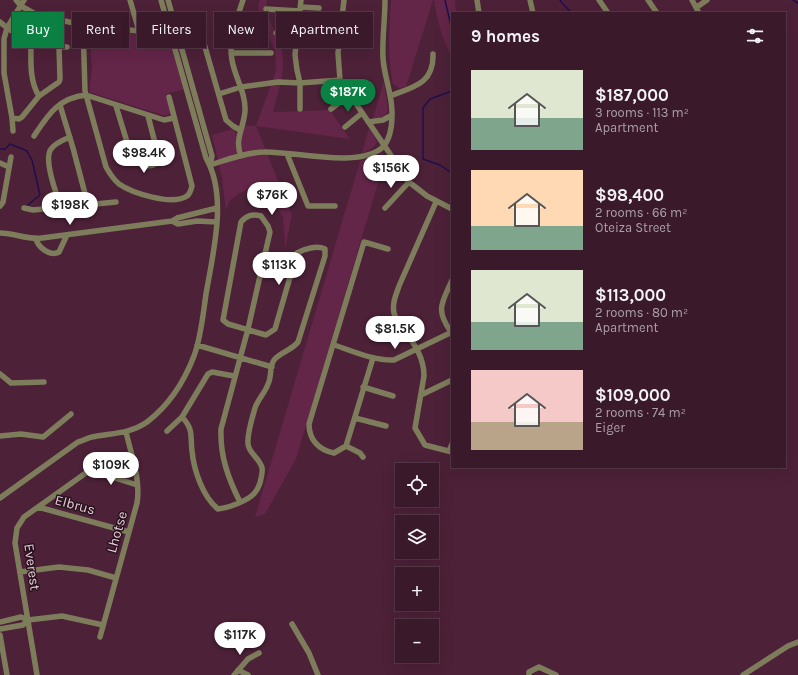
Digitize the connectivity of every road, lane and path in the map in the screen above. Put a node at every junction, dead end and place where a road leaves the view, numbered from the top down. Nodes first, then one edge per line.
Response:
1 (16, 0) edge
2 (24, 0) edge
3 (130, 0) edge
4 (161, 0) edge
5 (168, 0) edge
6 (243, 0) edge
7 (301, 0) edge
8 (344, 0) edge
9 (385, 0) edge
10 (477, 0) edge
11 (530, 0) edge
12 (599, 0) edge
13 (648, 0) edge
14 (692, 0) edge
15 (707, 0) edge
16 (21, 6) junction
17 (697, 7) junction
18 (319, 8) dead end
19 (266, 9) dead end
20 (301, 9) junction
21 (164, 12) edge
22 (172, 12) edge
23 (239, 12) edge
24 (301, 12) edge
25 (343, 12) edge
26 (479, 12) edge
27 (533, 12) edge
28 (607, 12) edge
29 (655, 12) edge
30 (699, 12) edge
31 (0, 22) edge
32 (72, 23) edge
33 (137, 24) edge
34 (7, 28) junction
35 (12, 31) edge
36 (206, 47) edge
37 (31, 48) edge
38 (59, 48) edge
39 (84, 48) edge
40 (175, 48) edge
41 (182, 48) edge
42 (231, 48) edge
43 (296, 48) edge
44 (339, 48) edge
45 (231, 53) junction
46 (271, 53) dead end
47 (433, 54) dead end
48 (340, 80) junction
49 (300, 83) junction
50 (241, 88) junction
51 (219, 94) junction
52 (86, 95) junction
53 (349, 95) junction
54 (39, 96) junction
55 (390, 96) junction
56 (169, 97) dead end
57 (60, 104) junction
58 (116, 106) junction
59 (300, 109) dead end
60 (332, 109) dead end
61 (362, 113) junction
62 (392, 115) junction
63 (148, 116) junction
64 (12, 118) junction
65 (174, 118) junction
66 (368, 122) junction
67 (345, 127) dead end
68 (240, 130) junction
69 (13, 131) dead end
70 (34, 136) dead end
71 (70, 137) junction
72 (384, 146) junction
73 (288, 154) junction
74 (241, 156) junction
75 (11, 157) dead end
76 (0, 163) edge
77 (210, 165) junction
78 (9, 167) junction
79 (409, 182) junction
80 (116, 202) dead end
81 (436, 202) junction
82 (88, 205) junction
83 (0, 206) edge
84 (335, 206) dead end
85 (24, 208) dead end
86 (61, 208) junction
87 (217, 208) junction
88 (385, 208) dead end
89 (451, 209) edge
90 (172, 221) junction
91 (217, 222) junction
92 (0, 233) edge
93 (67, 235) junction
94 (36, 239) junction
95 (388, 249) dead end
96 (451, 283) edge
97 (248, 329) junction
98 (451, 332) edge
99 (197, 345) junction
100 (334, 345) junction
101 (417, 348) junction
102 (240, 357) junction
103 (372, 358) junction
104 (272, 367) junction
105 (0, 374) edge
106 (234, 376) junction
107 (451, 380) edge
108 (44, 382) dead end
109 (364, 387) junction
110 (421, 395) junction
111 (393, 396) dead end
112 (71, 414) dead end
113 (182, 418) junction
114 (355, 418) junction
115 (386, 426) dead end
116 (126, 432) junction
117 (167, 432) dead end
118 (0, 436) edge
119 (346, 446) junction
120 (450, 451) edge
121 (363, 457) dead end
122 (133, 461) junction
123 (90, 470) junction
124 (137, 485) junction
125 (0, 498) edge
126 (240, 502) junction
127 (38, 507) junction
128 (129, 532) junction
129 (20, 572) junction
130 (116, 578) junction
131 (28, 620) junction
132 (0, 622) edge
133 (292, 624) dead end
134 (103, 625) junction
135 (0, 629) edge
136 (0, 635) edge
137 (100, 637) dead end
138 (798, 642) edge
139 (259, 653) dead end
140 (236, 673) edge
141 (7, 675) edge
142 (37, 675) edge
143 (248, 675) edge
144 (318, 675) edge
145 (529, 675) edge
146 (556, 675) edge
147 (743, 675) edge

1 - 16 street
2 - 16 street
3 - 33 street
4 - 21 street
5 - 22 street
6 - 23 street
7 - 20 street
8 - 25 street
9 - 55 street
10 - 26 street
11 - 27 street
12 - 28 street
13 - 29 street
14 - 17 street
15 - 17 street
16 - 32 street
16 - 34 street
17 - 30 street
18 - 20 street
19 - 20 street
20 - 24 street
31 - 34 street
34 - 35 street
34 - 64 street
36 - 51 street
37 - 54 street
38 - 54 street
39 - 52 street
40 - 77 street
41 - 77 street
42 - 45 street
43 - 49 street
44 - 48 street
45 - 46 street
45 - 50 street
47 - 55 street
48 - 49 street
48 - 53 street
49 - 50 street
49 - 59 street
50 - 51 street
50 - 68 street
51 - 68 street
52 - 57 street
52 - 58 street
52 - 65 street
53 - 60 street
53 - 61 street
54 - 64 street
55 - 62 street
56 - 65 street
57 - 70 street
57 - 71 street
58 - 63 street
58 - 63 street
61 - 66 street
61 - 67 street
62 - 66 street
62 - 72 street
63 - 65 street
64 - 69 street
66 - 72 street
68 - 74 street
71 - 82 street
71 - 86 street
72 - 73 street
72 - 79 street
73 - 74 street
73 - 84 street
74 - 77 street
75 - 78 street
76 - 78 street
77 - 87 street
78 - 83 street
79 - 81 street
79 - 88 street
80 - 82 street
81 - 89 street
81 - 101 street
82 - 86 street
85 - 86 street
87 - 90 street
87 - 91 street
90 - 91 street
90 - 93 street
91 - 99 street
92 - 94 street
93 - 94 street
93 - 94 street
95 - 100 street
96 - 98 street
97 - 97 street
97 - 102 street
97 - 104 street
98 - 101 street
99 - 102 street
99 - 116 street
100 - 103 street
100 - 119 street
101 - 103 street
101 - 110 street
102 - 104 street
102 - 106 street
103 - 109 street
104 - 126 street
105 - 108 street
106 - 113 street
106 - 126 street
107 - 110 street
109 - 111 street
109 - 114 street
110 - 120 street
112 - 118 street
113 - 117 street
113 - 126 street
114 - 115 street
114 - 119 street
116 - 122 street, Lhotse
116 - 125 street
119 - 121 street
122 - 123 street, Everest
122 - 124 street, Lhotse
123 - 124 street
123 - 127 street, Everest
124 - 128 street, Lhotse
127 - 128 street, Elbrus
127 - 129 street, Everest
128 - 130 street, Lhotse
129 - 130 street
129 - 131 street, Everest
130 - 134 street, Lhotse
131 - 132 street
131 - 134 street
131 - 135 street
131 - 142 street, Everest
133 - 144 street
134 - 137 street, Lhotse
136 - 141 street
138 - 147 street
139 - 140 street
140 - 143 street
145 - 146 street

